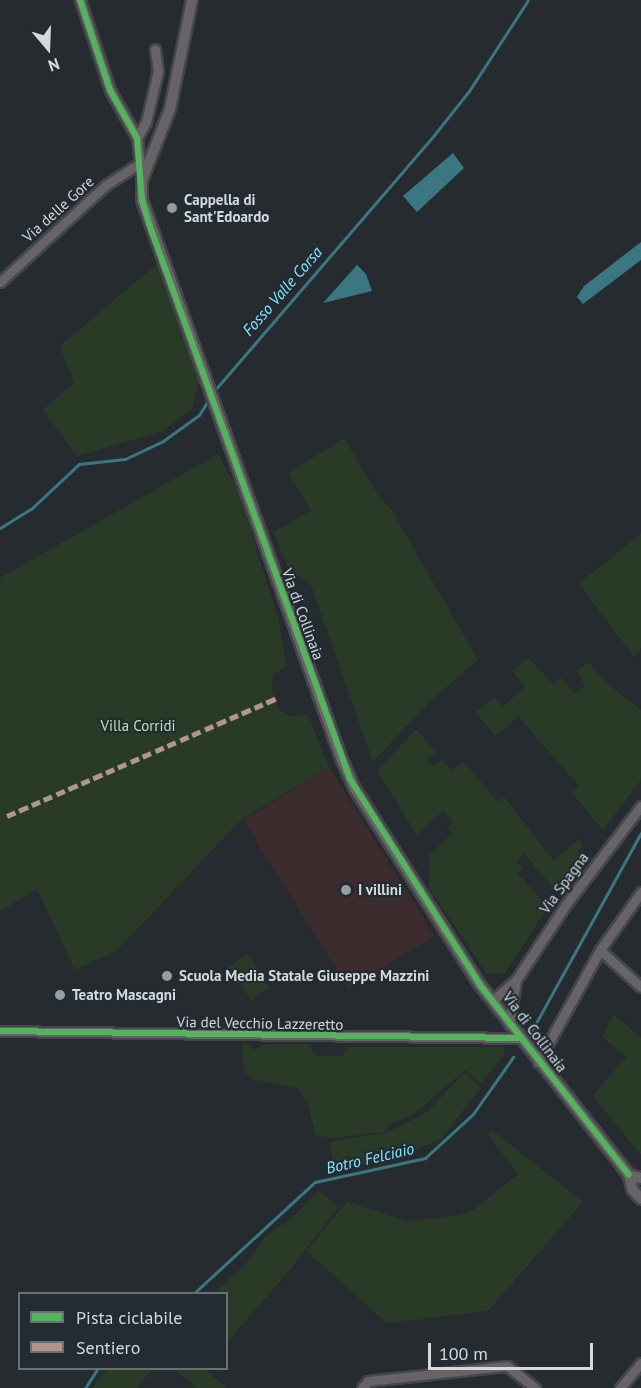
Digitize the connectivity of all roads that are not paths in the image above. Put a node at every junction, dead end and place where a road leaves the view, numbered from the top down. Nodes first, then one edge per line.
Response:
1 (80, 0) edge
2 (192, 0) edge
3 (155, 49) dead end
4 (137, 138) junction
5 (140, 163) junction
6 (142, 180) junction
7 (0, 282) edge
8 (641, 806) edge
9 (641, 892) edge
10 (600, 950) junction
11 (516, 980) junction
12 (641, 987) edge
13 (492, 1001) junction
14 (509, 1024) junction
15 (0, 1031) edge
16 (519, 1038) junction
17 (538, 1062) junction
18 (629, 1175) junction
19 (641, 1178) edge
20 (641, 1199) edge
21 (641, 1363) edge
22 (362, 1388) edge
23 (534, 1388) edge
24 (620, 1388) edge

1 - 4 street, Via di Collinaia
2 - 6 street
3 - 4 street
4 - 5 street, Via di Collinaia
5 - 6 street, Via di Collinaia
5 - 7 street, Via delle Gore
6 - 13 street, Via di Collinaia
8 - 11 street, Via Spagna
9 - 10 street
10 - 12 street
10 - 17 street
11 - 13 street, Via Spagna
11 - 14 street, Via Spagna
13 - 14 street, Via di Collinaia
14 - 16 street, Via di Collinaia
15 - 16 street, Via del Vecchio Lazzeretto
16 - 17 street, Via di Collinaia
17 - 18 street, Via di Collinaia
18 - 19 street
18 - 20 street, Via di Collinaia
21 - 24 street
22 - 23 street

